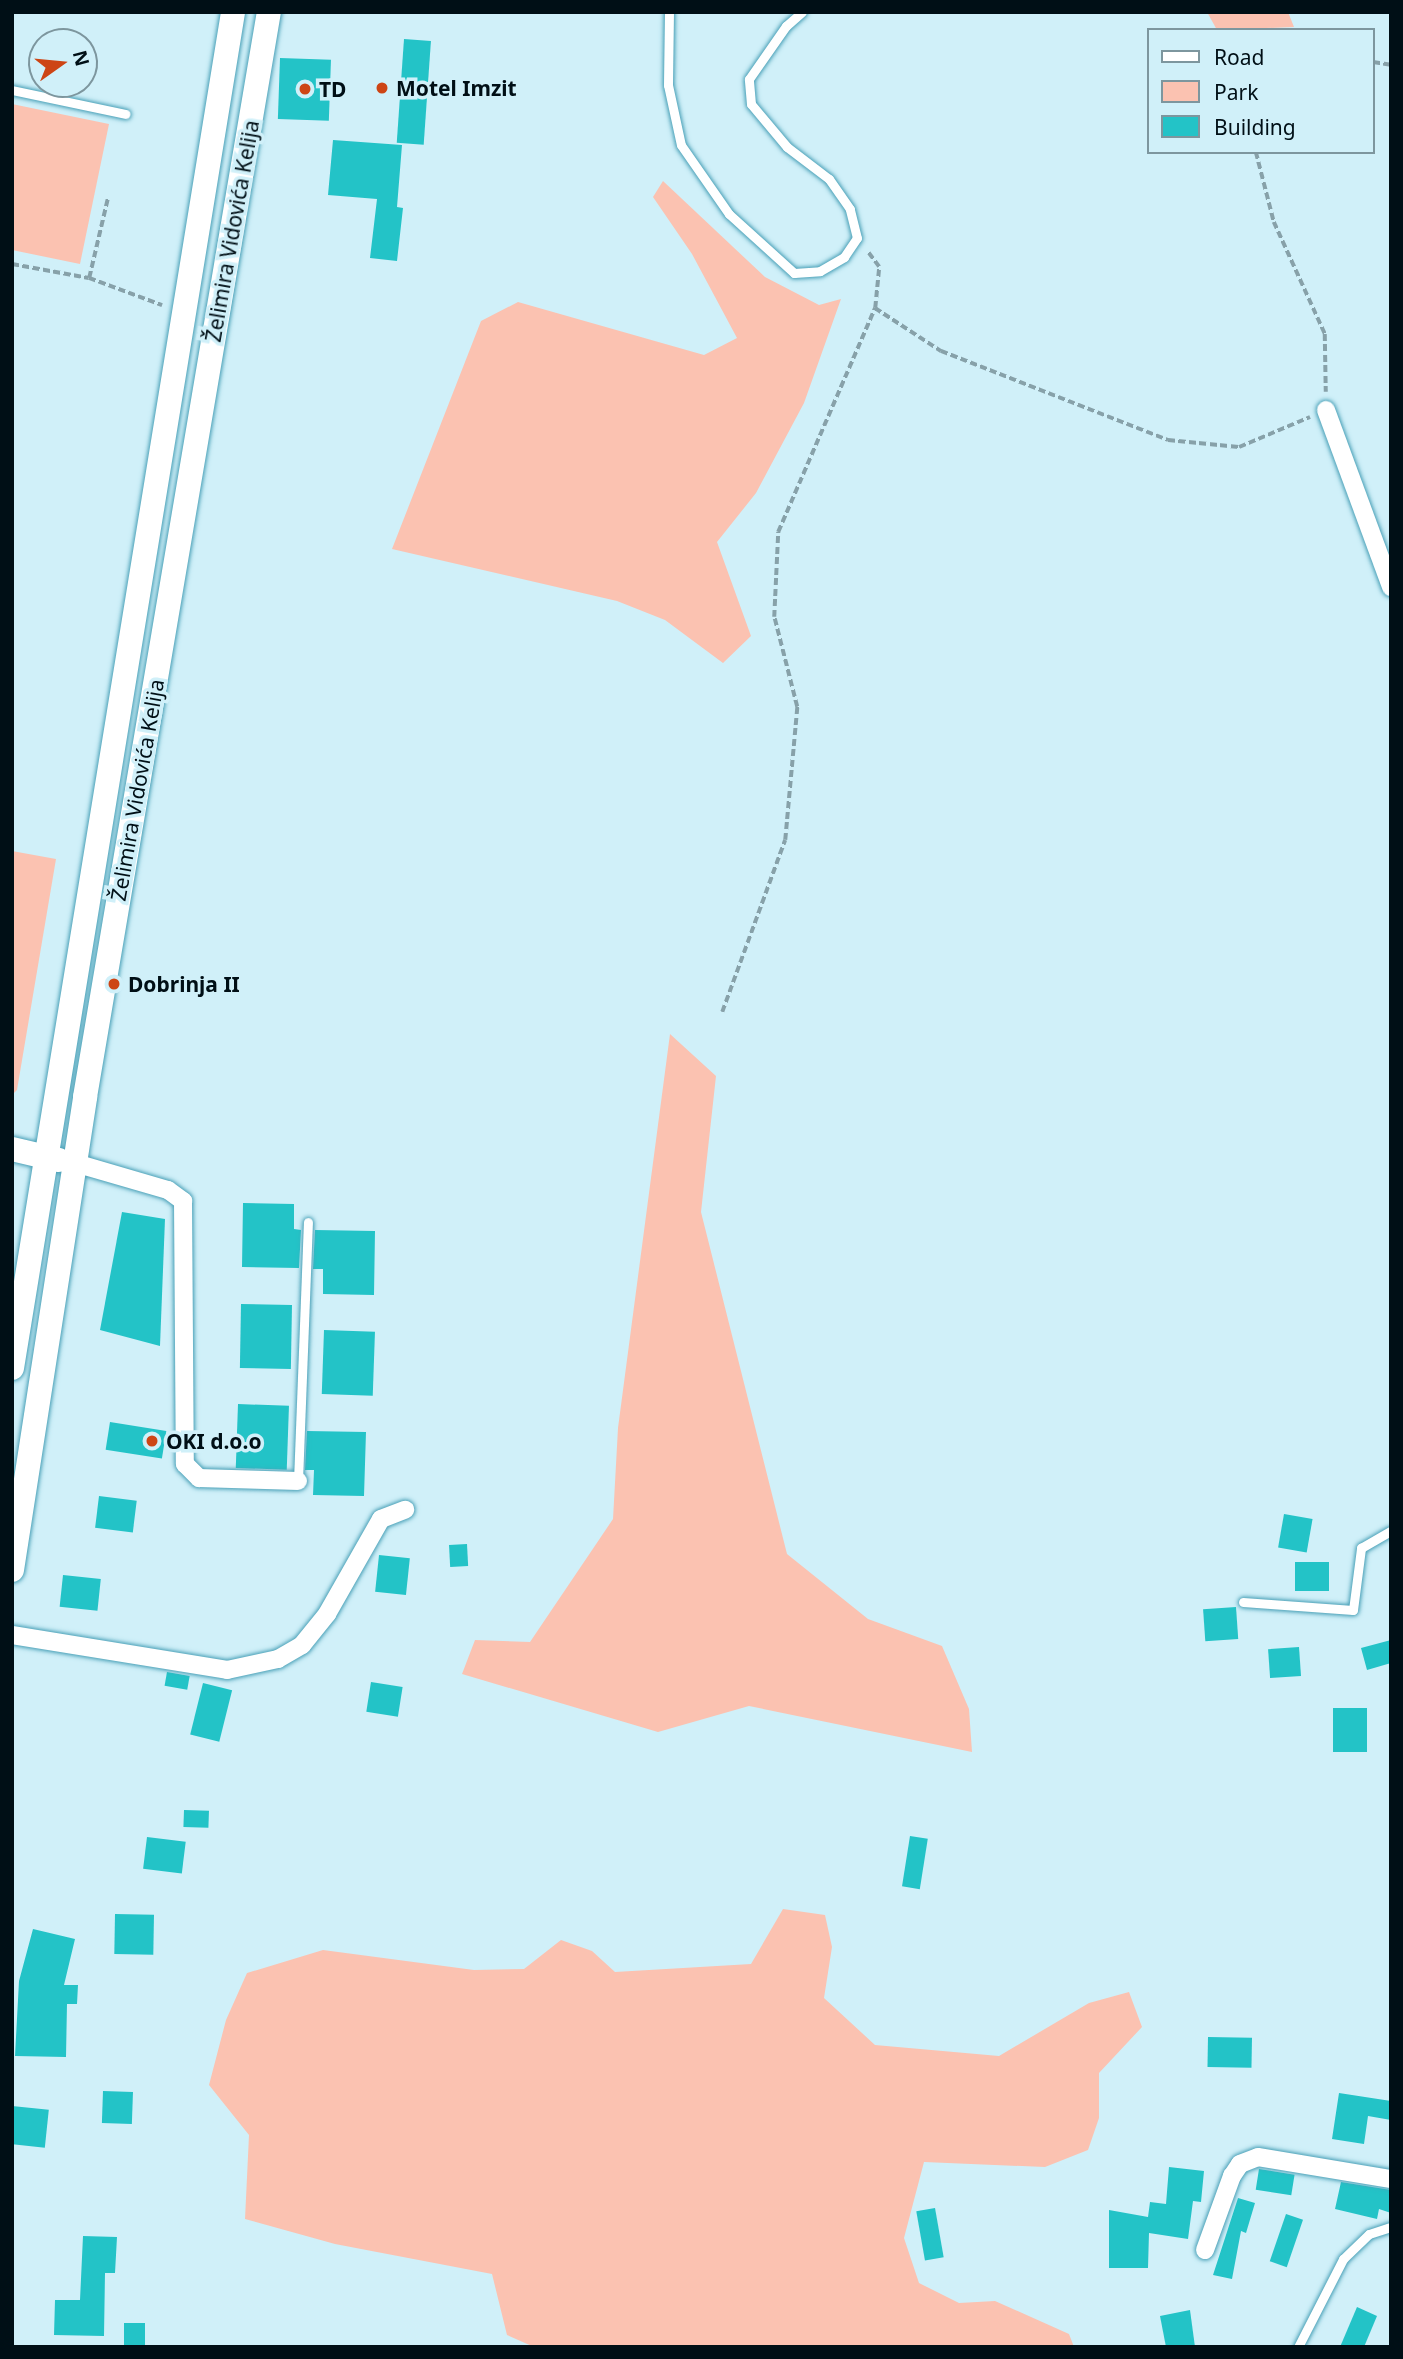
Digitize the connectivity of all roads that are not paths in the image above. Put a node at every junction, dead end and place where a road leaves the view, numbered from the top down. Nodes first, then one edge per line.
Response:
1 (233, 12) edge
2 (270, 12) edge
3 (669, 12) edge
4 (802, 12) edge
5 (12, 90) edge
6 (126, 114) dead end
7 (1326, 410) road end
8 (1391, 587) edge
9 (12, 1149) edge
10 (46, 1157) junction
11 (75, 1163) junction
12 (307, 1222) dead end
13 (12, 1367) edge
14 (298, 1480) joint
15 (404, 1510) dead end
16 (1391, 1531) edge
17 (12, 1570) edge
18 (1243, 1602) dead end
19 (12, 1635) edge
20 (1391, 2179) edge
21 (1391, 2227) edge
22 (1205, 2250) dead end
23 (1298, 2347) edge

1 - 10 main road, Želimira Vidovića Kelija
2 - 11 main road, Želimira Vidovića Kelija
3 - 4 lane
5 - 6 lane
7 - 8 street
9 - 10 main road
10 - 11 main road
10 - 13 main road, Želimira Vidovića Kelija
11 - 14 street
11 - 17 main road, Želimira Vidovića Kelija
12 - 14 lane
15 - 19 street
16 - 18 lane
20 - 22 street
21 - 23 lane

